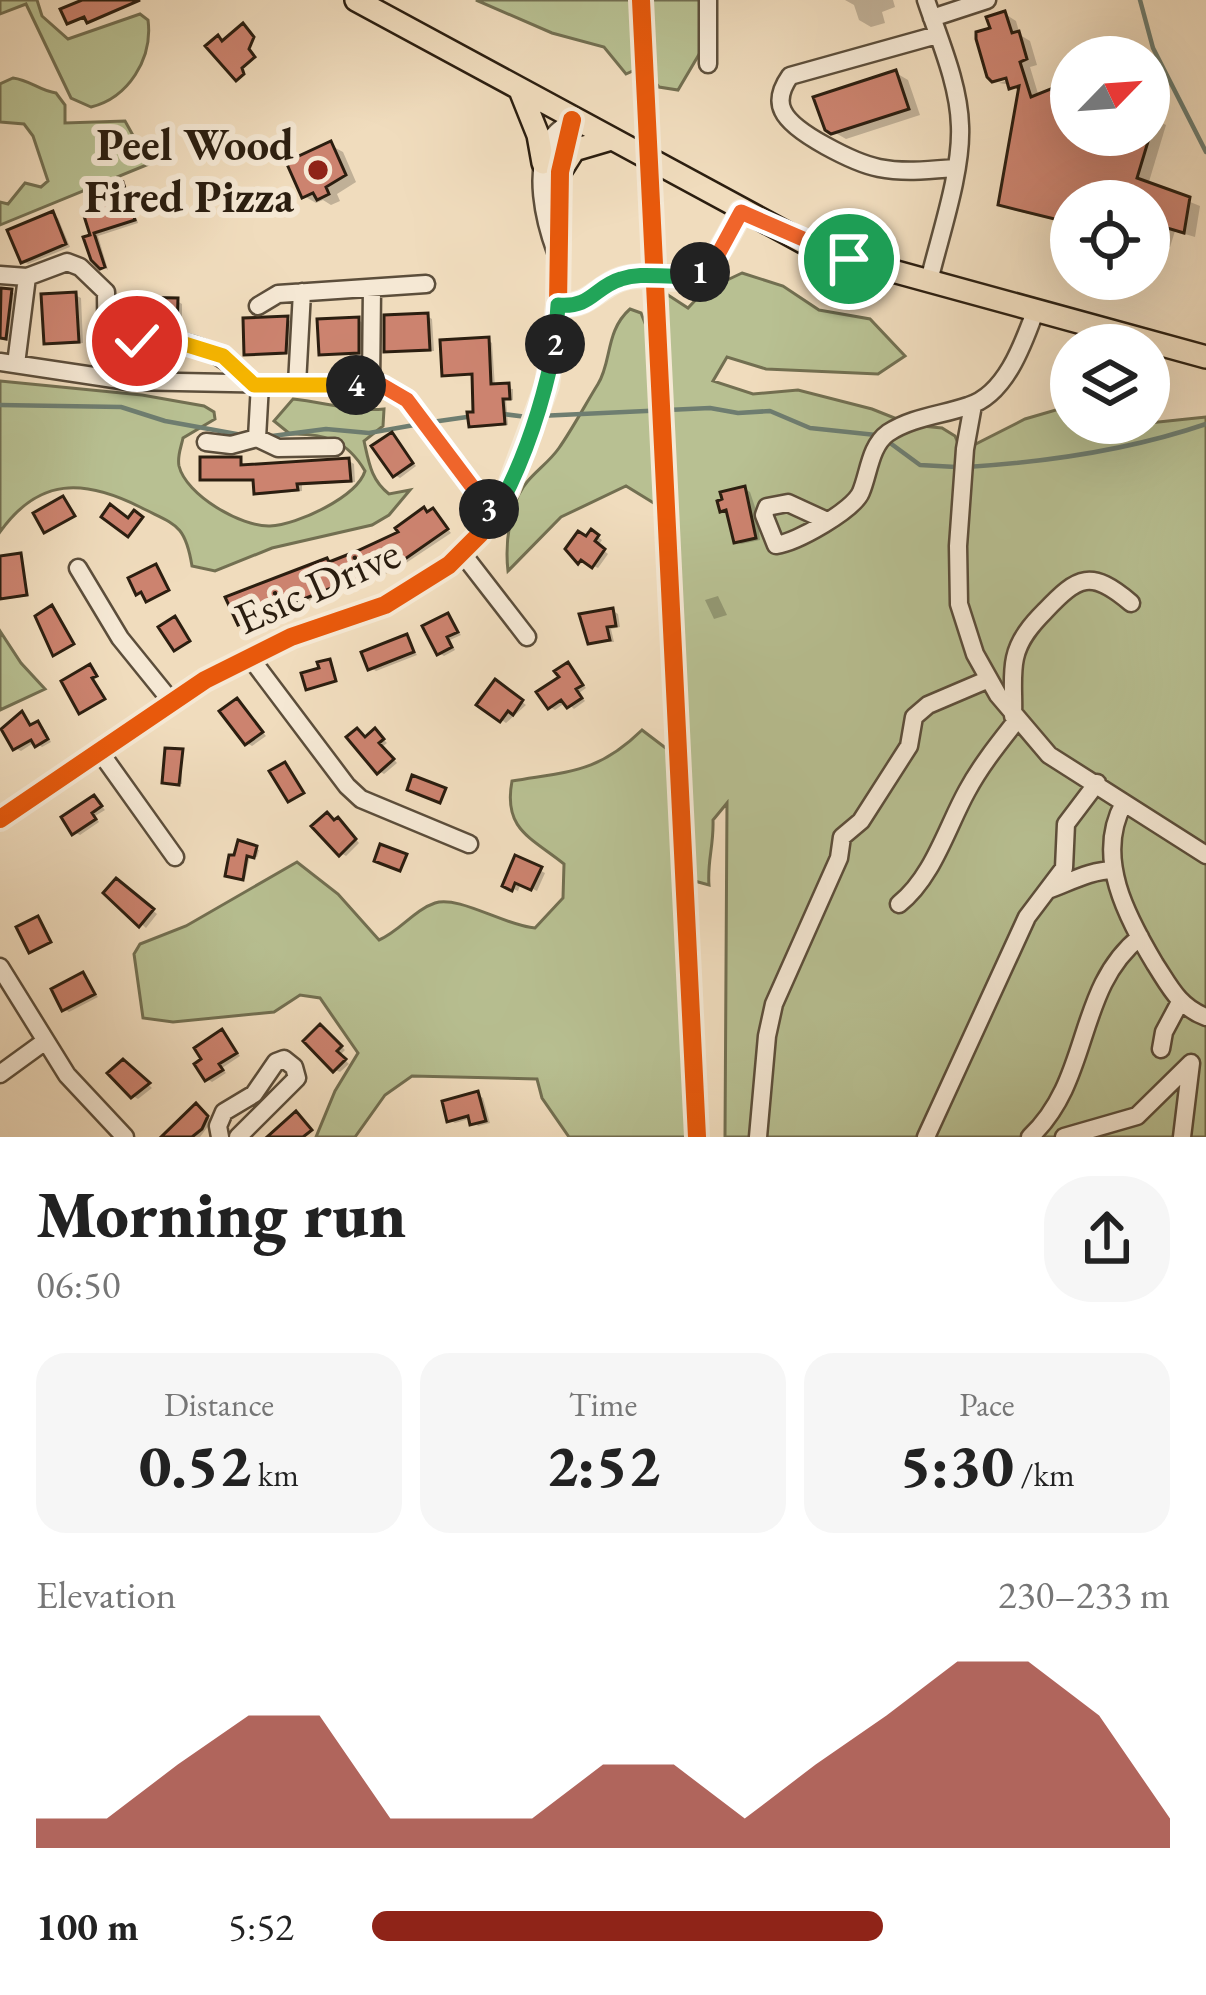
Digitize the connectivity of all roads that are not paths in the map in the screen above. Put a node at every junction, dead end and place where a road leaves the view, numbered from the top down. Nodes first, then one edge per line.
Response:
1 (356, 0) edge
2 (708, 0) edge
3 (987, 0) edge
4 (932, 18) edge
5 (708, 64) dead end
6 (520, 89) junction
7 (572, 120) junction
8 (608, 140) junction
9 (551, 168) junction
10 (956, 168) junction
11 (0, 274) edge
12 (27, 277) junction
13 (929, 281) junction
14 (426, 284) dead end
15 (373, 288) junction
16 (302, 292) junction
17 (258, 306) dead end
18 (1036, 309) junction
19 (105, 346) junction
20 (1206, 357) edge
21 (8, 363) edge
22 (107, 378) junction
23 (257, 385) junction
24 (296, 385) junction
25 (371, 385) junction
26 (973, 405) junction
27 (257, 438) junction
28 (206, 442) dead end
29 (334, 448) dead end
30 (494, 516) junction
31 (825, 520) dead end
32 (462, 554) junction
33 (78, 568) dead end
34 (1131, 603) dead end
35 (526, 638) dead end
36 (249, 656) junction
37 (989, 680) junction
38 (171, 701) junction
39 (1015, 718) junction
40 (100, 752) junction
41 (1097, 783) junction
42 (1124, 803) junction
43 (0, 819) edge
44 (469, 844) dead end
45 (1206, 855) edge
46 (175, 857) dead end
47 (1114, 870) junction
48 (1048, 890) junction
49 (898, 904) dead end
50 (1139, 937) junction
51 (0, 967) edge
52 (1180, 1003) junction
53 (1206, 1017) edge
54 (44, 1042) junction
55 (1161, 1049) dead end
56 (0, 1074) edge
57 (125, 1137) edge
58 (220, 1137) edge
59 (238, 1137) edge
60 (758, 1137) edge
61 (926, 1137) edge
62 (1030, 1137) edge
63 (1064, 1137) edge
64 (1182, 1137) edge

1 - 6 main road
2 - 5 street
3 - 4 street
4 - 10 street
4 - 10 street
6 - 7 main road
6 - 9 main road
7 - 8 main road
7 - 9 street, Esic Drive
8 - 9 main road
8 - 13 main road
9 - 30 street, Esic Drive
10 - 13 street
11 - 12 street
12 - 19 street
12 - 21 street
13 - 18 main road
14 - 15 street
15 - 16 street
15 - 25 street
16 - 17 street
16 - 24 street
18 - 20 main road
18 - 26 street
19 - 22 street
19 - 23 street
21 - 22 street
22 - 23 street
23 - 24 street
23 - 27 street
24 - 25 street
25 - 30 street
26 - 31 street
26 - 37 street
27 - 28 street
27 - 29 street
30 - 32 street, Esic Drive
32 - 35 street
32 - 36 street, Esic Drive
33 - 38 street
34 - 39 street
36 - 38 street, Esic Drive
36 - 44 street
37 - 39 street
37 - 60 street
38 - 40 street, Esic Drive
39 - 41 street
39 - 49 street
40 - 43 street, Esic Drive
40 - 46 street
41 - 42 street
41 - 48 street
42 - 45 street
42 - 47 street
47 - 48 street
47 - 50 street
48 - 61 street
50 - 52 street
50 - 62 street
51 - 54 street
52 - 53 street
52 - 55 street
54 - 56 street
54 - 57 street
58 - 59 street
63 - 64 street

